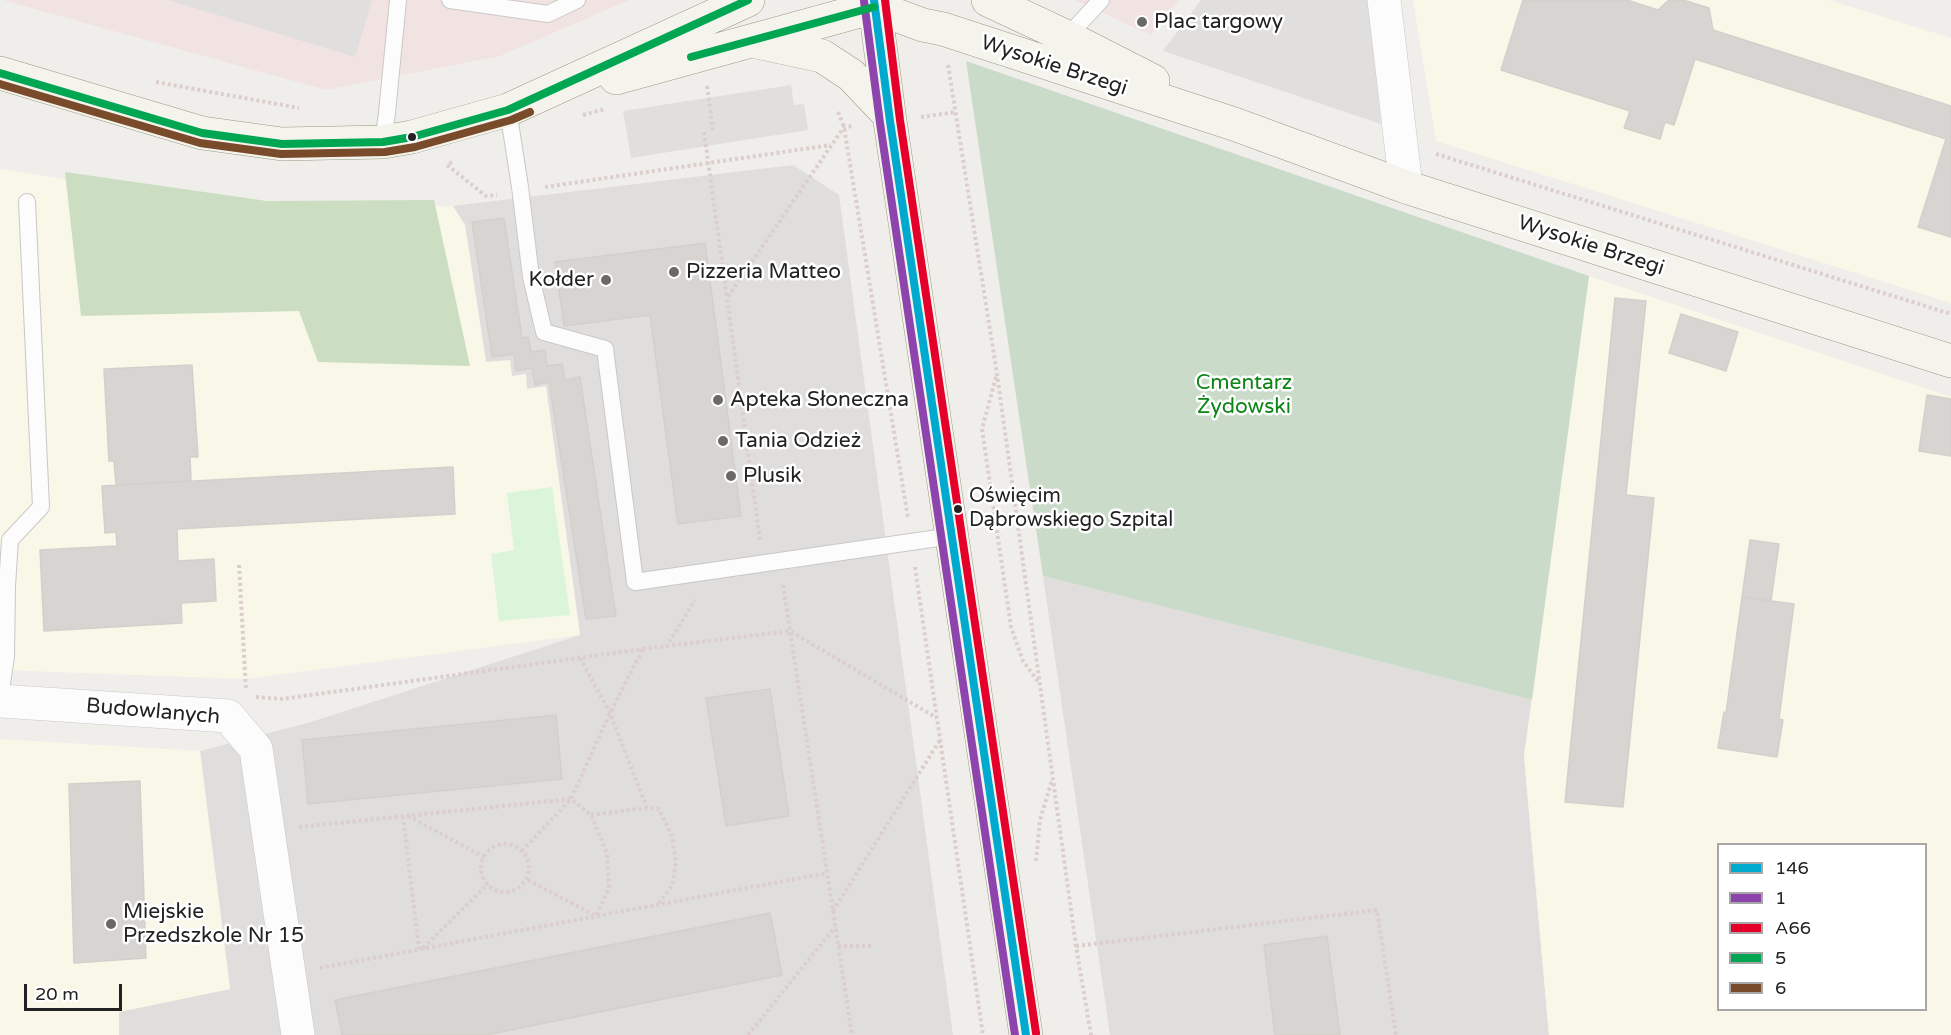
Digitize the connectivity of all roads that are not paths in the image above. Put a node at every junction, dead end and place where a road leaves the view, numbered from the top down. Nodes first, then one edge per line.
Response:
1 (398, 0) edge
2 (450, 0) edge
3 (577, 0) edge
4 (748, 0) edge
5 (988, 0) edge
6 (1101, 0) edge
7 (1384, 0) edge
8 (874, 4) edge
9 (1067, 36) junction
10 (752, 40) junction
11 (0, 73) edge
12 (517, 106) junction
13 (889, 118) junction
14 (1234, 124) junction
15 (383, 142) junction
16 (1406, 187) junction
17 (27, 202) dead end
18 (1951, 361) edge
19 (951, 536) junction
20 (0, 696) edge
21 (0, 701) edge
22 (298, 1035) edge
23 (1026, 1035) edge

1 - 15 lane
2 - 3 lane
4 - 12 street
5 - 9 street, Wysokie Brzegi
6 - 9 lane
7 - 16 street
8 - 10 street
8 - 13 street
8 - 14 street, Wysokie Brzegi
9 - 14 street, Wysokie Brzegi
10 - 12 street
10 - 13 street
11 - 15 street
12 - 15 street
12 - 19 lane
13 - 19 street
14 - 16 street, Wysokie Brzegi
16 - 18 street, Wysokie Brzegi
17 - 20 lane
19 - 23 street
21 - 22 street, Budowlanych

